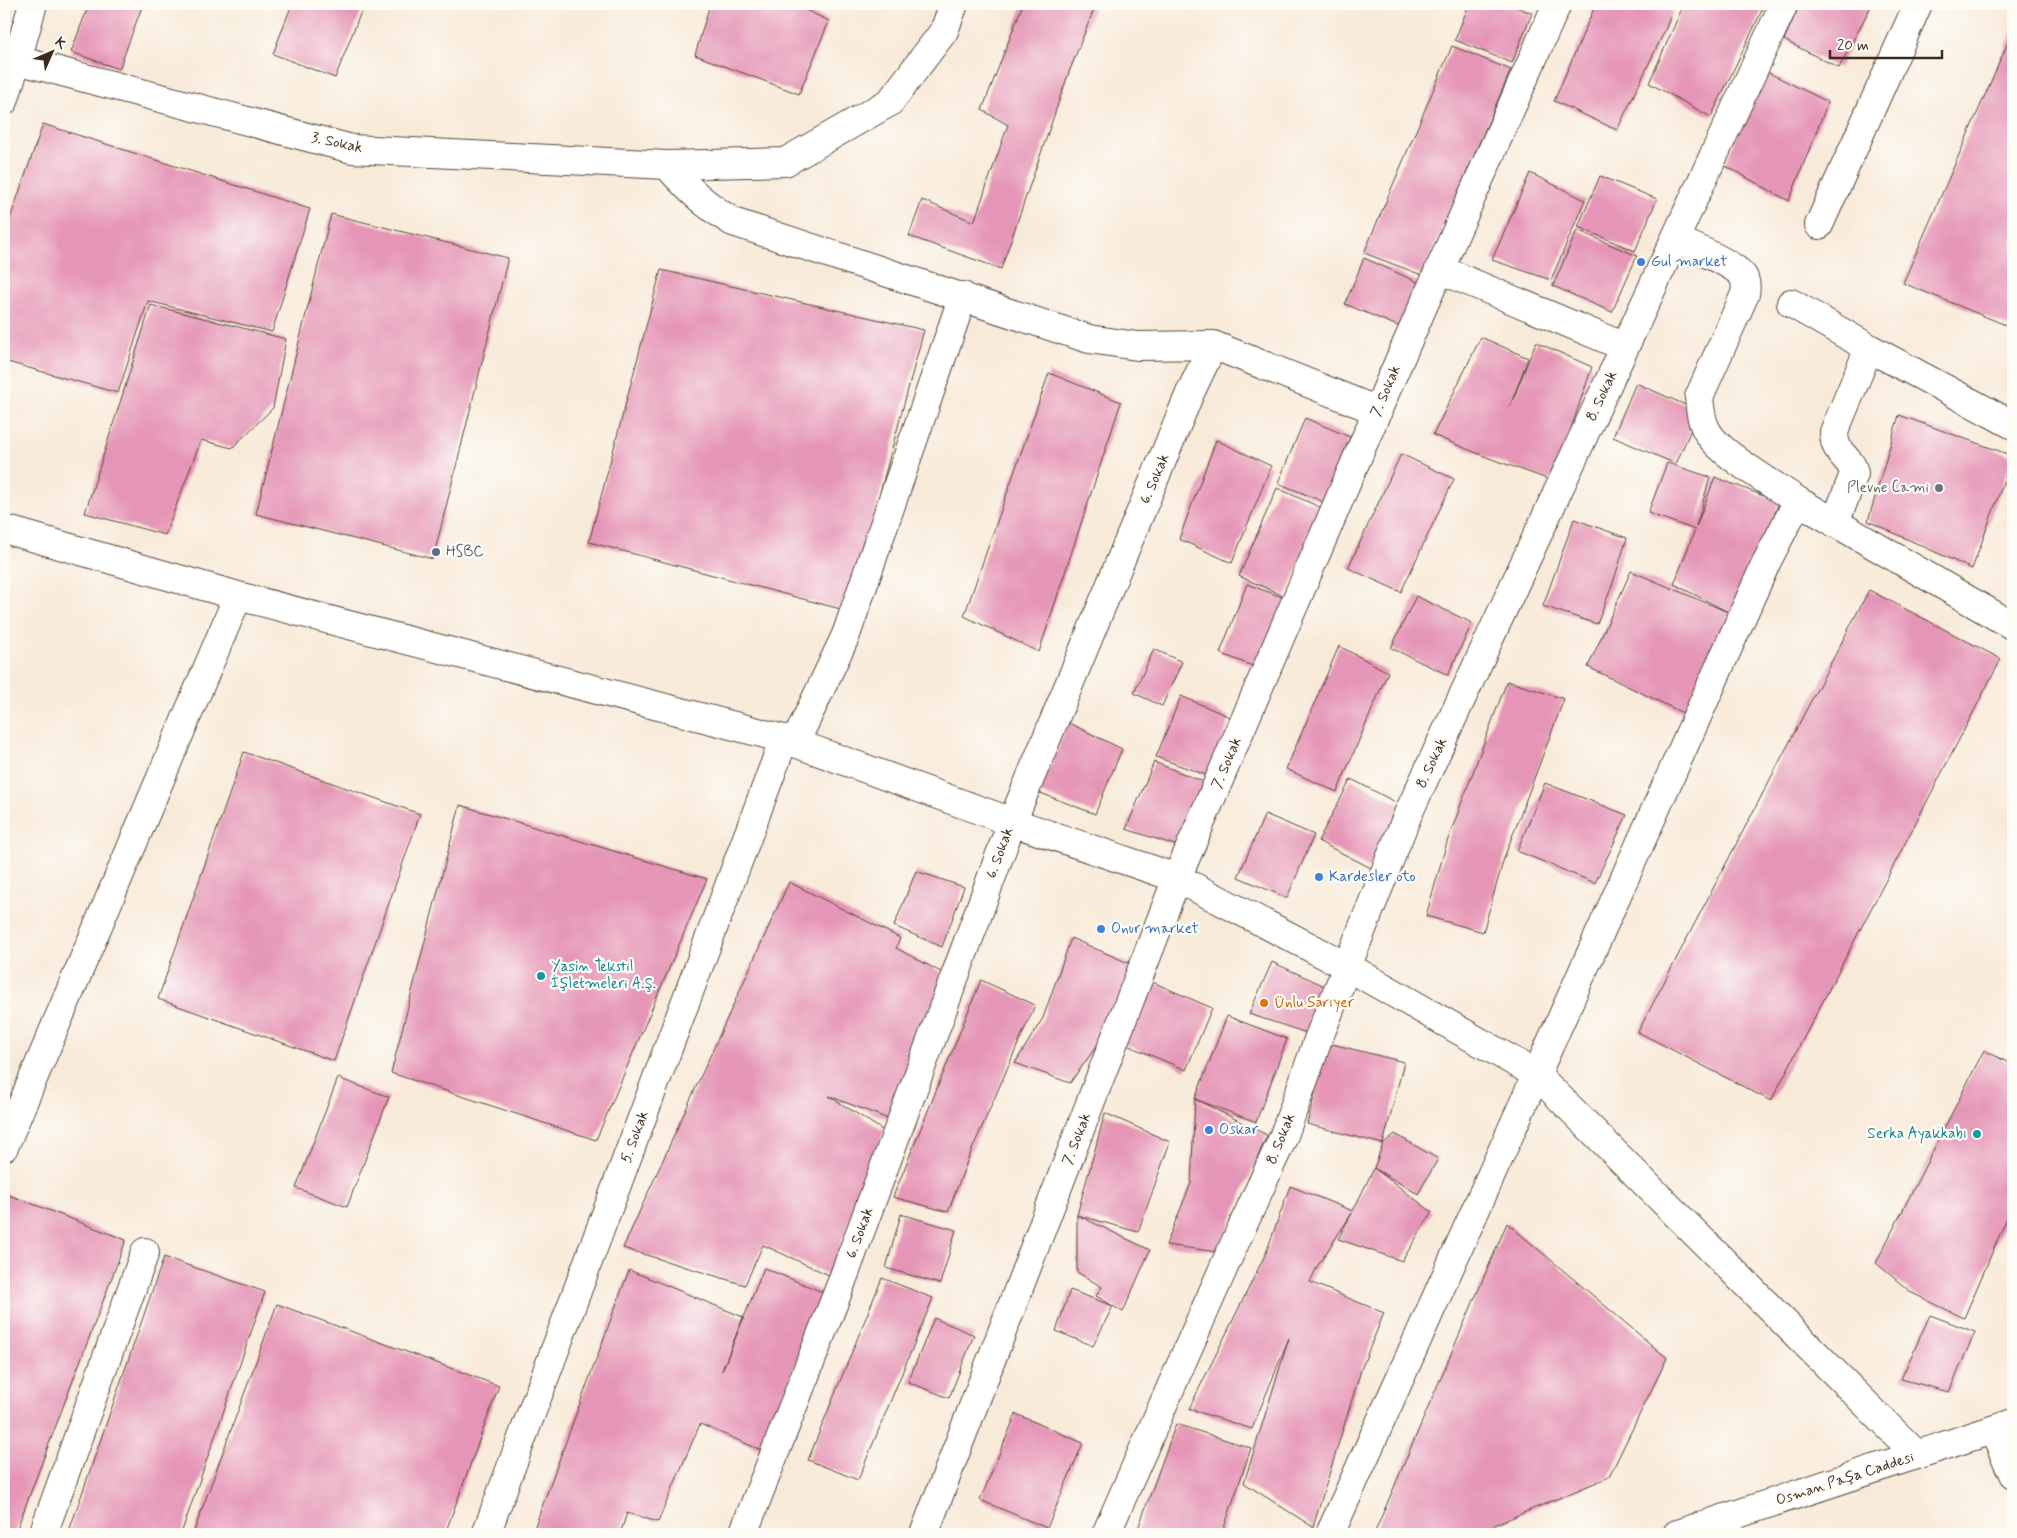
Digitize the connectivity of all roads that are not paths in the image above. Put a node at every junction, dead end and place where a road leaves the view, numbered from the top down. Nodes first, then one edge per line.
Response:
1 (33, 4) edge
2 (954, 4) edge
3 (1557, 4) edge
4 (1784, 4) edge
5 (1918, 4) edge
6 (18, 60) junction
7 (4, 101) edge
8 (667, 164) junction
9 (1820, 225) dead end
10 (1675, 239) junction
11 (1439, 269) junction
12 (963, 296) junction
13 (1791, 303) dead end
14 (1213, 345) junction
15 (1625, 347) junction
16 (1869, 348) junction
17 (1378, 411) junction
18 (2013, 426) edge
19 (1798, 501) junction
20 (1835, 523) junction
21 (4, 529) edge
22 (238, 596) junction
23 (2013, 626) edge
24 (789, 741) junction
25 (1012, 822) junction
26 (1177, 878) junction
27 (1348, 967) junction
28 (1536, 1074) junction
29 (4, 1147) edge
30 (145, 1252) dead end
31 (2003, 1426) edge
32 (1917, 1455) junction
33 (2013, 1474) edge
34 (43, 1534) edge
35 (486, 1534) edge
36 (743, 1534) edge
37 (924, 1534) edge
38 (1106, 1534) edge
39 (1330, 1534) edge
40 (1677, 1534) edge

1 - 6 street
2 - 8 street, 3. Sokak
3 - 11 street, 7. Sokak
4 - 10 street, 8. Sokak
5 - 9 street
6 - 7 street
6 - 8 street, 3. Sokak
8 - 12 street
10 - 15 street, 8. Sokak
10 - 19 street
11 - 15 street
11 - 17 street, 7. Sokak
12 - 14 street
12 - 24 street, 5. Sokak
13 - 16 street
14 - 17 street
14 - 25 street, 6. Sokak
15 - 27 street, 8. Sokak
16 - 18 street
16 - 20 street
17 - 26 street, 7. Sokak
19 - 20 street
19 - 28 street
20 - 23 street
21 - 22 street
22 - 24 street
22 - 29 street
24 - 25 street
24 - 35 street, 5. Sokak
25 - 26 street
25 - 36 street, 6. Sokak
26 - 27 street
26 - 37 street, 7. Sokak
27 - 28 street
27 - 38 street, 8. Sokak
28 - 32 street
28 - 39 street
30 - 34 street
31 - 32 street, Osman Paşa Caddesi
31 - 33 street
32 - 40 street, Osman Paşa Caddesi

